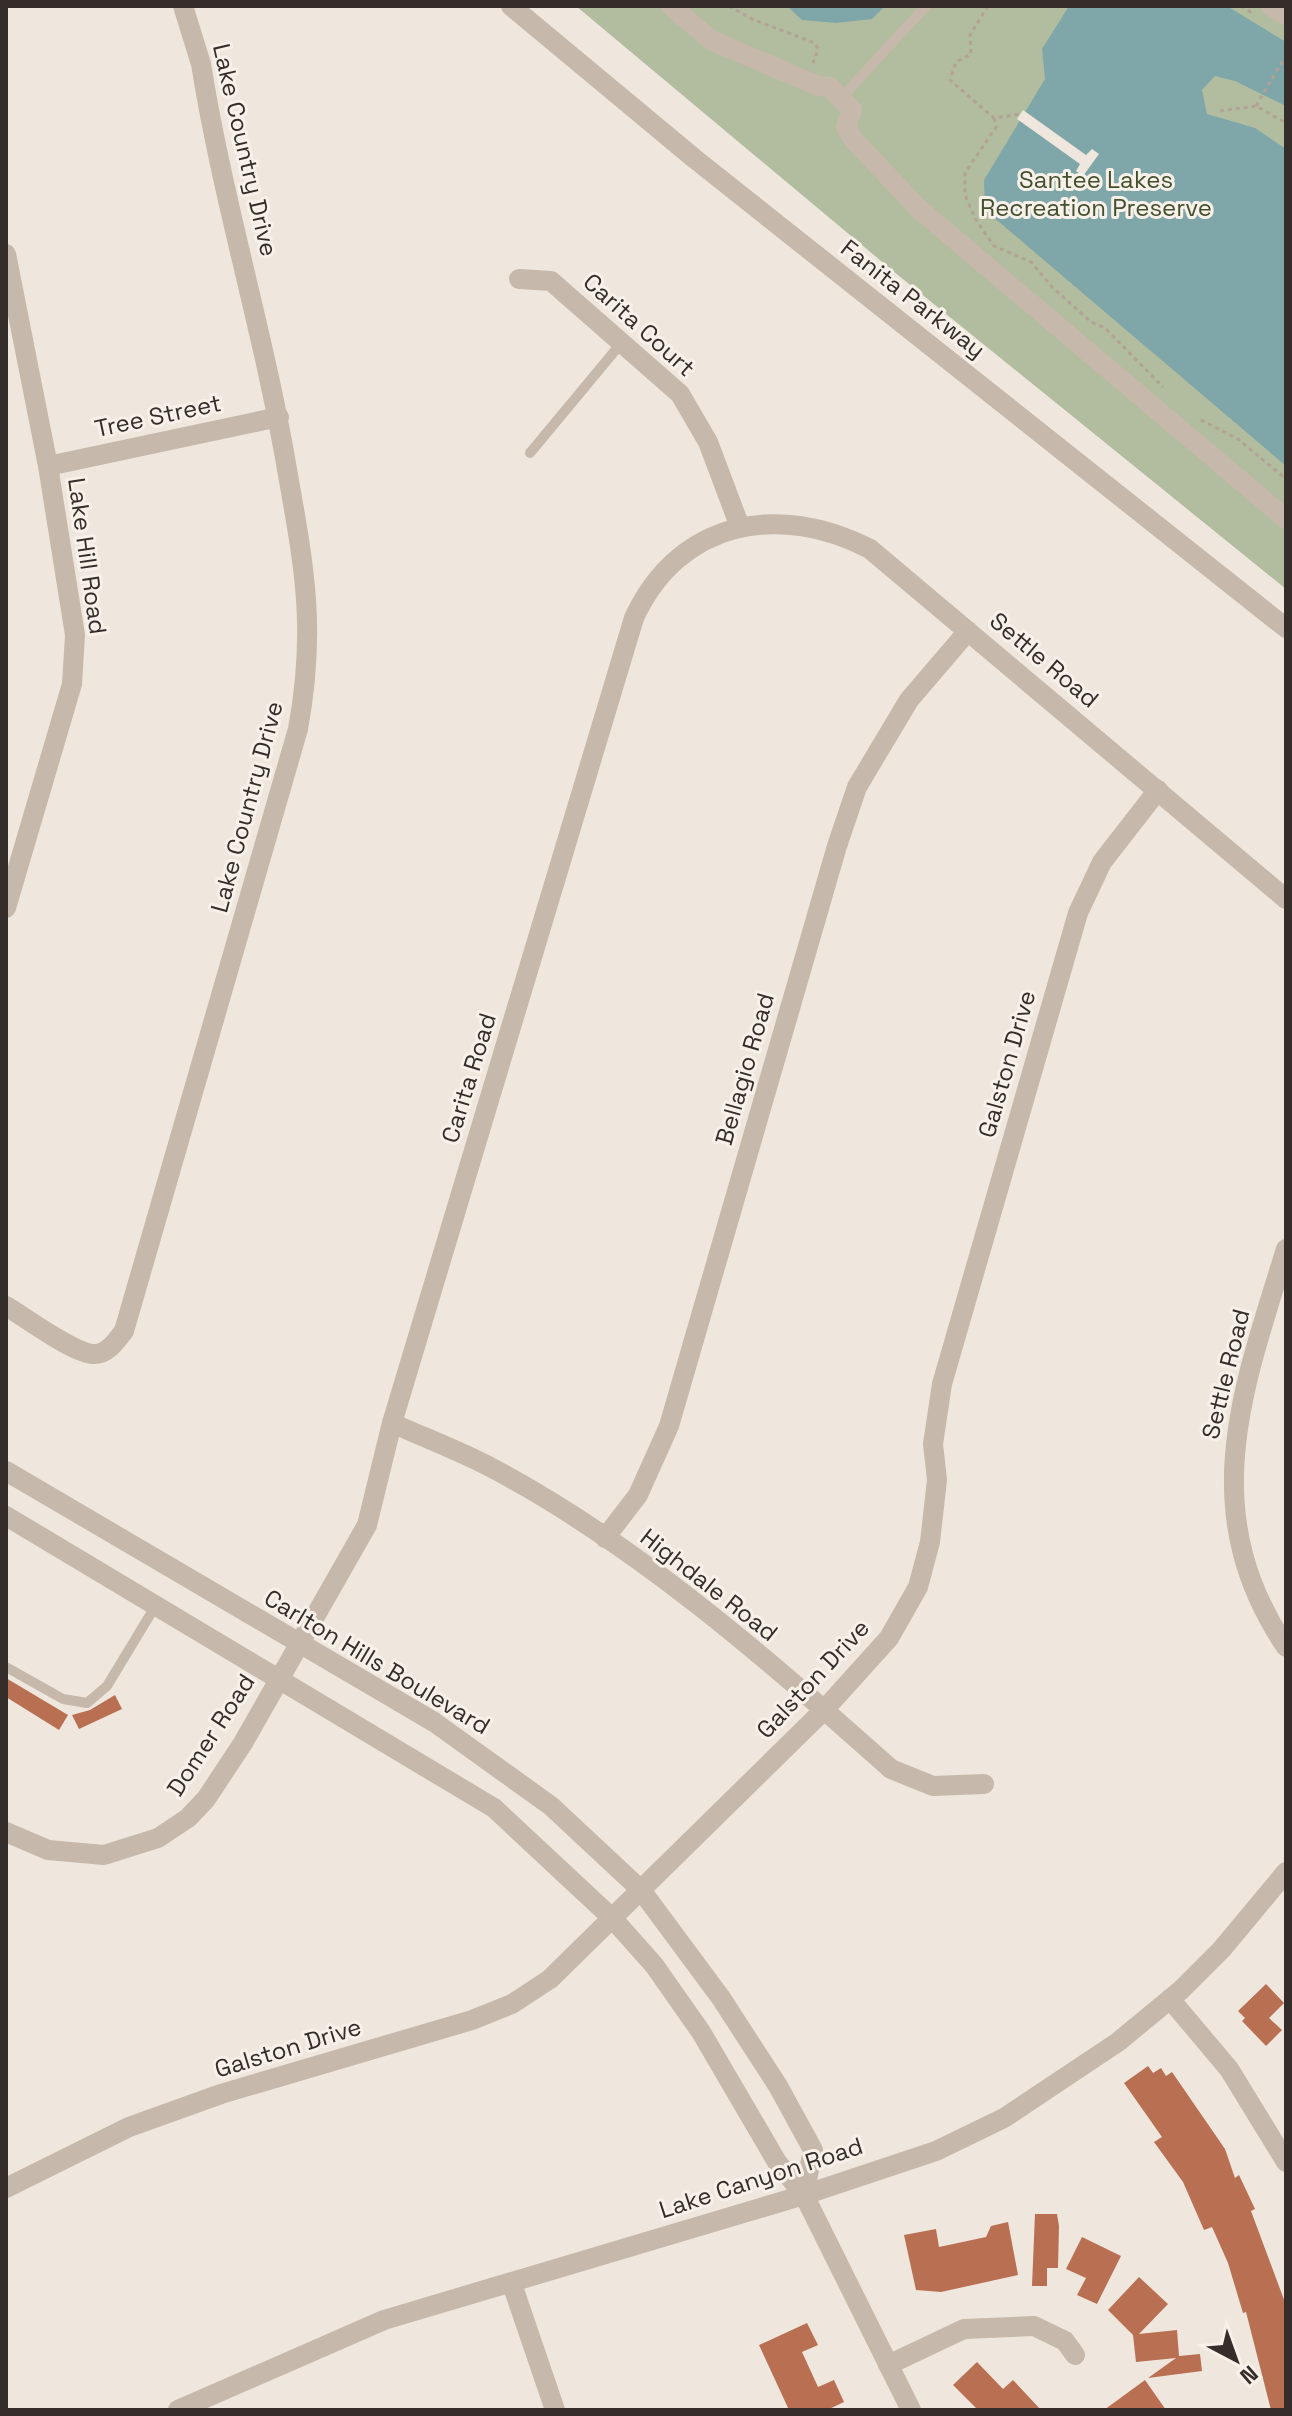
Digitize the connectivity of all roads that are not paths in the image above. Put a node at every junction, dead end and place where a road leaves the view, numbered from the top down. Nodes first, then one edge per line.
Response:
1 (183, 6) edge
2 (511, 6) edge
3 (671, 6) edge
4 (926, 6) edge
5 (1271, 6) edge
6 (1286, 15) edge
7 (841, 98) junction
8 (6, 254) edge
9 (519, 279) dead end
10 (623, 341) junction
11 (279, 417) junction
12 (530, 453) dead end
13 (48, 466) junction
14 (1286, 519) edge
15 (740, 527) junction
16 (1286, 628) edge
17 (968, 631) junction
18 (1158, 790) junction
19 (1286, 899) edge
20 (6, 908) edge
21 (1284, 1263) edge
22 (6, 1306) edge
23 (392, 1423) junction
24 (6, 1471) edge
25 (6, 1516) edge
26 (605, 1538) junction
27 (156, 1605) junction
28 (299, 1644) junction
29 (1286, 1647) edge
30 (6, 1667) edge
31 (279, 1678) junction
32 (824, 1710) junction
33 (984, 1784) dead end
34 (6, 1832) edge
35 (1286, 1872) edge
36 (641, 1890) junction
37 (613, 1919) junction
38 (1170, 1999) junction
39 (1286, 2162) edge
40 (6, 2188) edge
41 (804, 2195) junction
42 (512, 2284) junction
43 (1075, 2355) dead end
44 (888, 2365) junction
45 (178, 2410) edge
46 (555, 2410) edge
47 (911, 2410) edge

1 - 11 street, Lake Country Drive
2 - 16 street, Fanita Parkway
3 - 7 street
4 - 7 lane
5 - 6 street
7 - 14 street
8 - 13 street, Lake Hill Road
9 - 10 street, Carita Court
10 - 12 lane
10 - 15 street, Carita Court
11 - 13 street, Tree Street
11 - 22 street, Lake Country Drive
13 - 20 street, Lake Hill Road
15 - 17 street, Settle Road
15 - 23 street, Carita Road
17 - 18 street, Settle Road
17 - 26 street, Bellagio Road
18 - 19 street, Settle Road
18 - 32 street, Galston Drive
21 - 29 street, Settle Road
23 - 26 street, Highdale Road
23 - 28 street, Carita Road
24 - 28 street, Carlton Hills Boulevard
25 - 27 street
26 - 32 street, Highdale Road
27 - 30 lane
27 - 31 street
28 - 31 street, Carita Road
28 - 36 street, Carlton Hills Boulevard
31 - 34 street, Domer Road
31 - 37 street
32 - 33 street, Highdale Road
32 - 36 street, Galston Drive
35 - 38 street, Lake Canyon Road
36 - 37 street, Galston Drive
36 - 41 street, Carlton Hills Boulevard
37 - 40 street, Galston Drive
37 - 41 street
38 - 39 street
38 - 41 street, Lake Canyon Road
41 - 42 street, Lake Canyon Road
41 - 44 street
42 - 45 street, Lake Canyon Road
42 - 46 street
43 - 44 street
44 - 47 street

